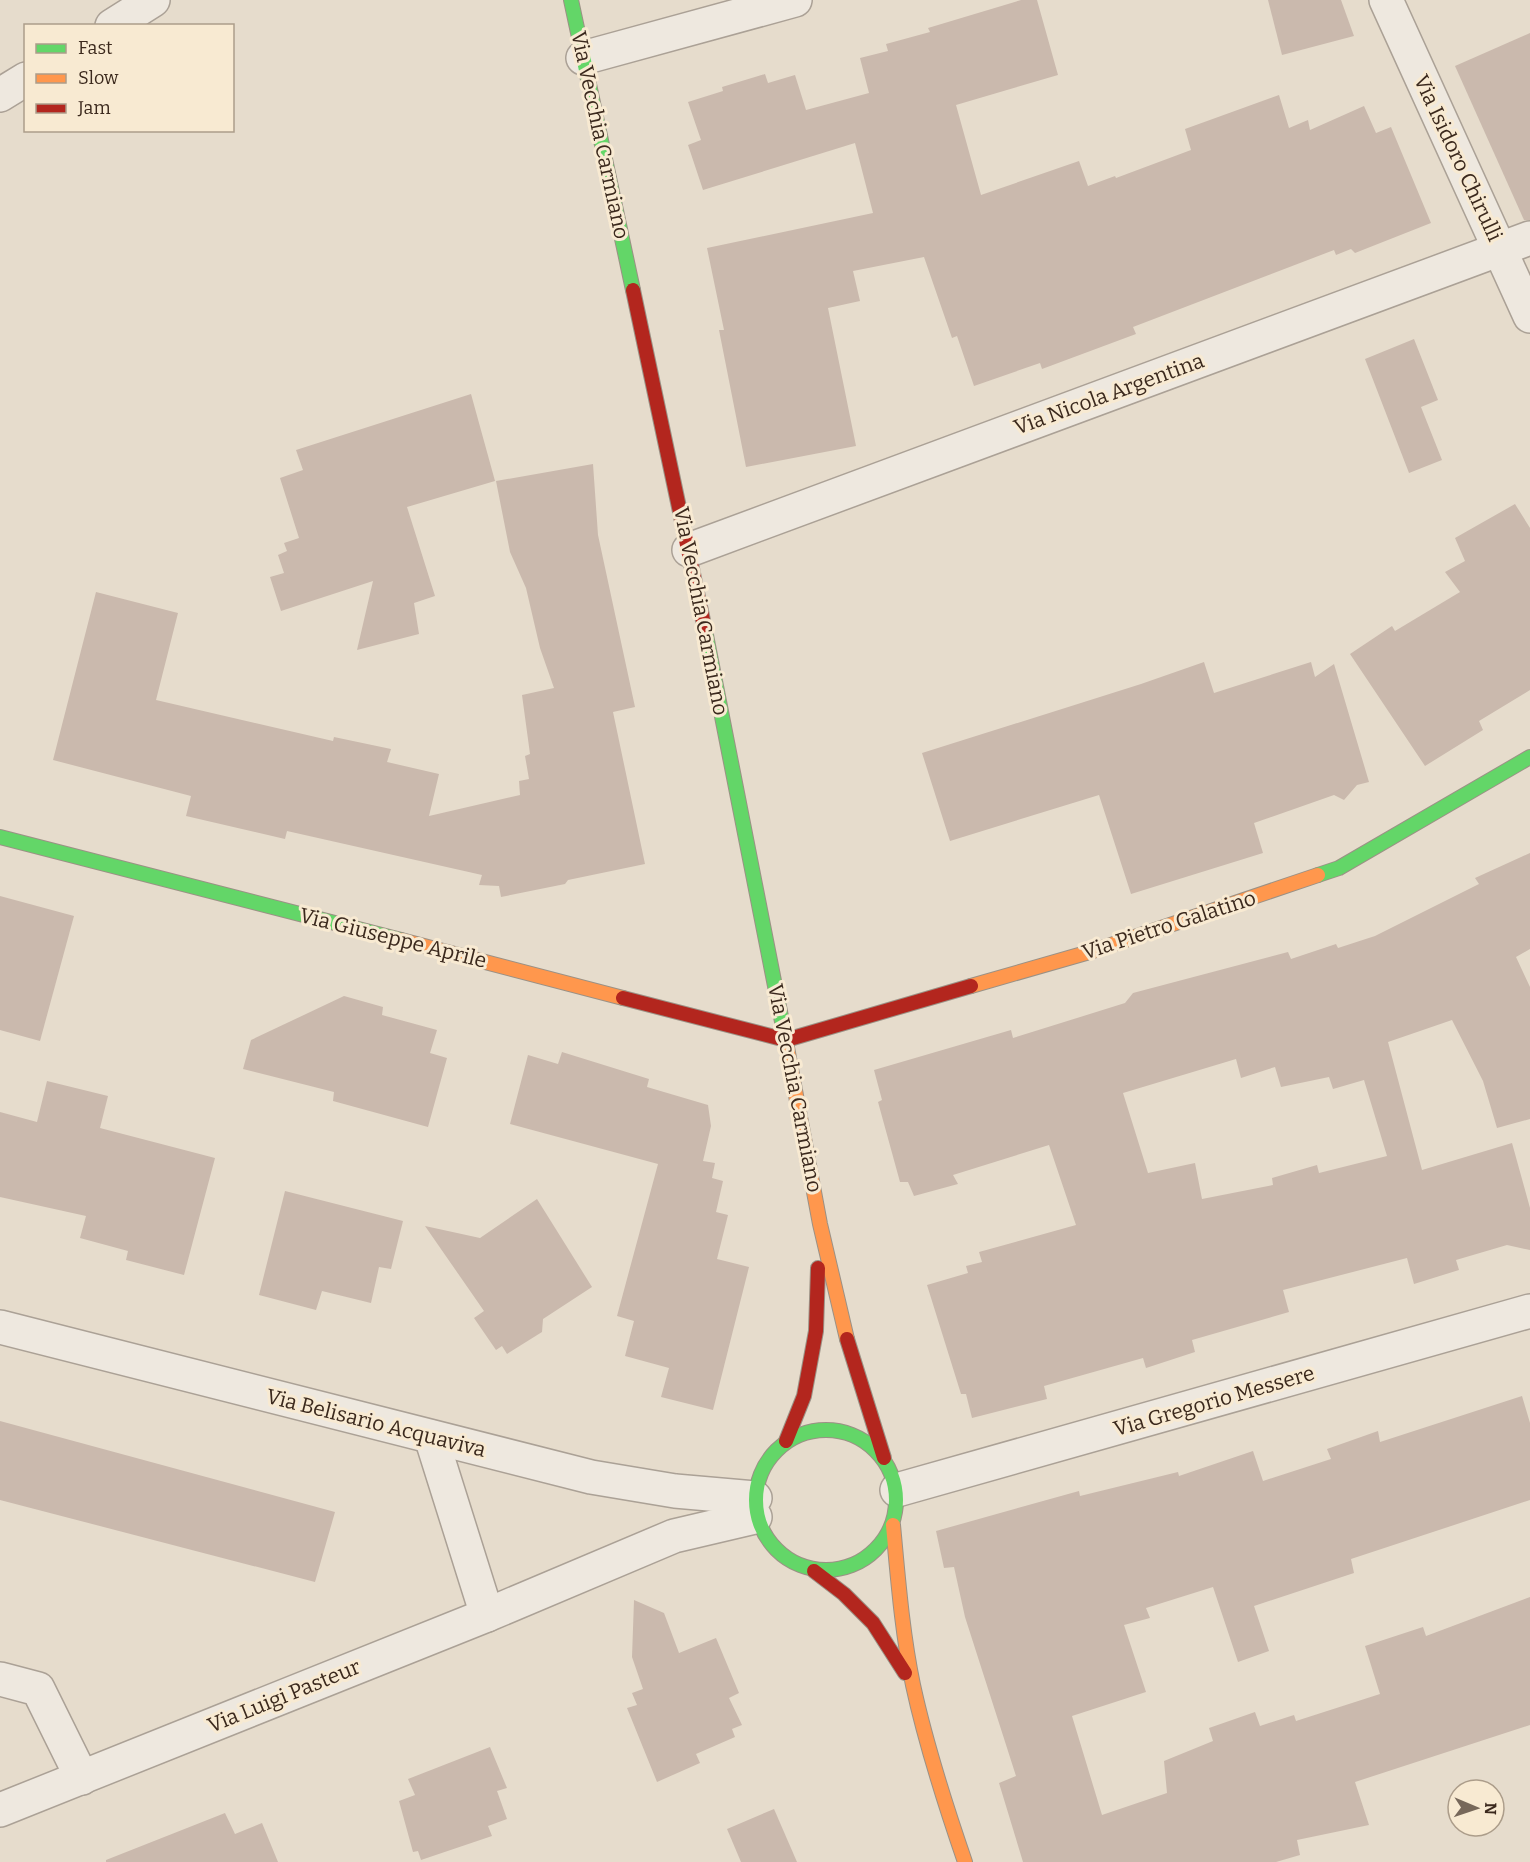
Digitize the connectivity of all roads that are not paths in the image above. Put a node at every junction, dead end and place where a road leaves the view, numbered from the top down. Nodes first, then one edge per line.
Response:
1 (153, 0) edge
2 (571, 0) edge
3 (795, 0) edge
4 (1386, 0) edge
5 (115, 24) edge
6 (583, 58) junction
7 (24, 80) edge
8 (0, 95) edge
9 (1515, 244) edge
10 (1530, 316) edge
11 (689, 550) junction
12 (1530, 757) edge
13 (0, 837) edge
14 (786, 1040) junction
15 (820, 1224) junction
16 (1530, 1311) edge
17 (0, 1327) edge
18 (431, 1437) junction
19 (786, 1441) junction
20 (884, 1458) junction
21 (897, 1490) junction
22 (755, 1508) junction
23 (893, 1525) junction
24 (814, 1571) junction
25 (487, 1615) junction
26 (0, 1679) edge
27 (913, 1685) junction
28 (82, 1778) junction
29 (0, 1810) edge
30 (965, 1862) edge

1 - 5 street
2 - 6 street, Via Vecchia Carmiano
3 - 6 street
4 - 9 street, Via Isidoro Chirulli
6 - 11 street, Via Vecchia Carmiano
7 - 8 street
9 - 10 street, Via Isidoro Chirulli
9 - 11 street, Via Nicola Argentina
11 - 14 street, Via Vecchia Carmiano
12 - 14 street, Via Pietro Galatino
13 - 14 street, Via Giuseppe Aprile
14 - 15 street, Via Vecchia Carmiano
15 - 19 street, Via Vecchia Carmiano
15 - 20 street, Via Vecchia Carmiano
16 - 21 street, Via Gregorio Messere
17 - 18 street, Via Belisario Acquaviva
18 - 22 street, Via Belisario Acquaviva
18 - 25 street
19 - 20 street, Via Vecchia Carmiano
19 - 22 street, Via Vecchia Carmiano
20 - 21 street, Via Vecchia Carmiano
21 - 23 street, Via Vecchia Carmiano
22 - 24 street, Via Vecchia Carmiano
22 - 25 street, Via Luigi Pasteur
23 - 24 street, Via Vecchia Carmiano
23 - 27 street, Via Vecchia Carmiano
24 - 27 street, Via Vecchia Carmiano
25 - 28 street, Via Luigi Pasteur
26 - 28 street
27 - 30 street, Via Vecchia Carmiano
28 - 29 street, Via Luigi Pasteur

